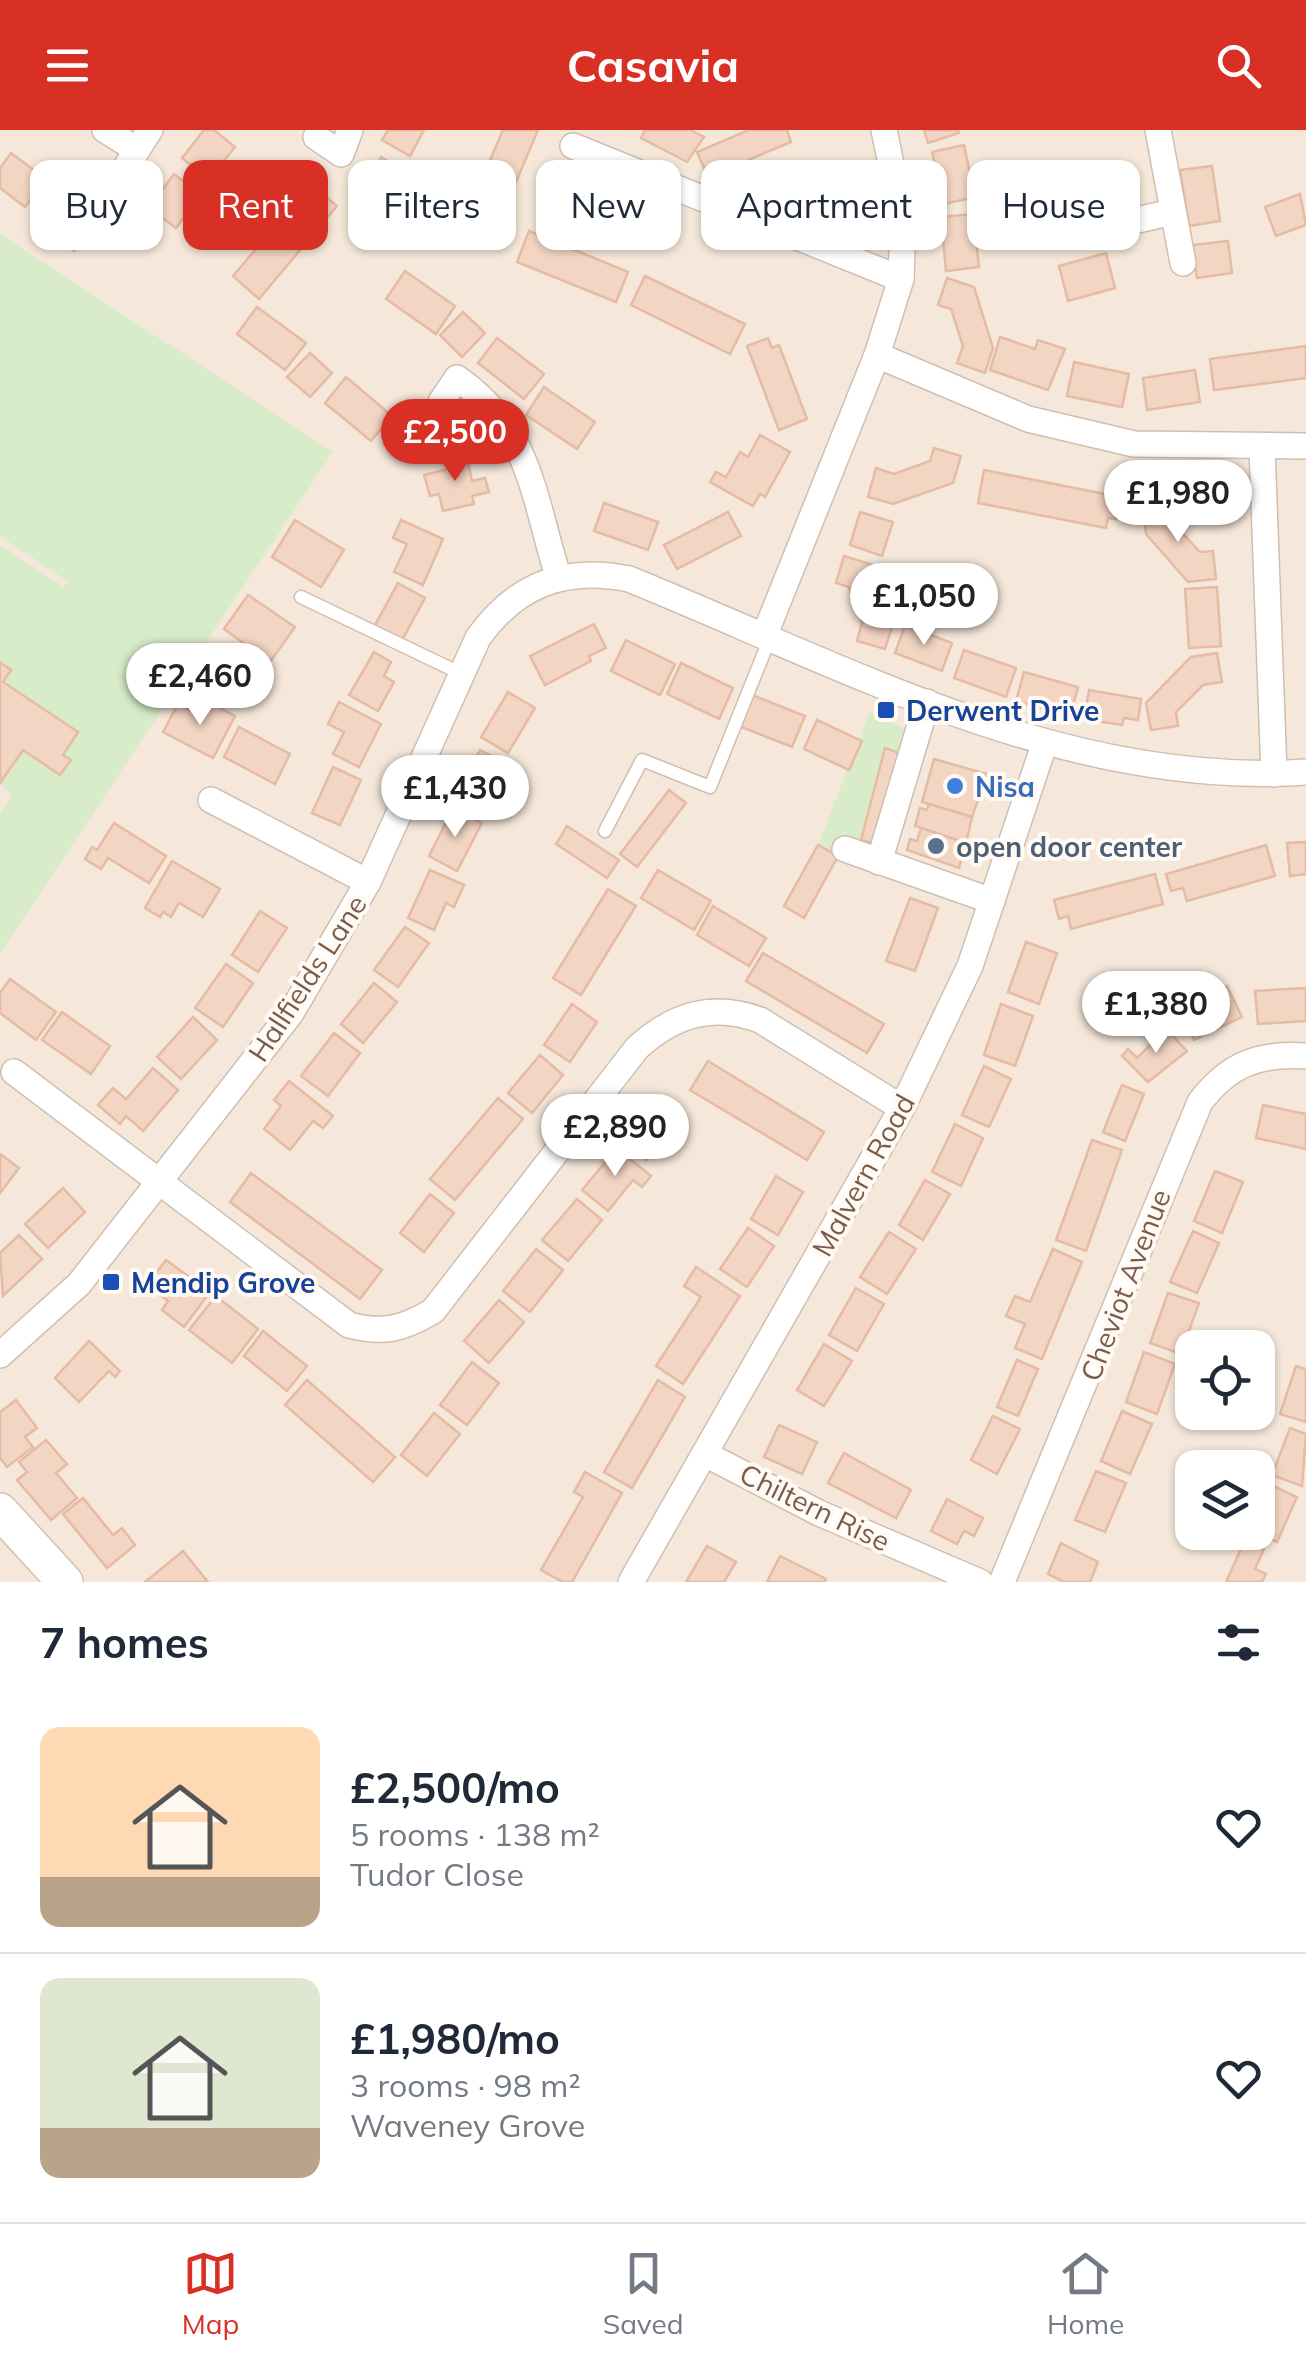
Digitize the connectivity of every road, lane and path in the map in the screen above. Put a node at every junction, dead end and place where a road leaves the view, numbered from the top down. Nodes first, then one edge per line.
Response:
1 (105, 130) edge
2 (350, 130) edge
3 (884, 130) edge
4 (1158, 130) edge
5 (316, 138) dead end
6 (143, 140) edge
7 (573, 146) dead end
8 (607, 160) edge
9 (681, 190) edge
10 (1172, 212) junction
11 (1140, 219) edge
12 (1182, 264) dead end
13 (901, 279) junction
14 (877, 355) junction
15 (441, 402) dead end
16 (1306, 446) edge
17 (1262, 449) junction
18 (558, 576) junction
19 (301, 597) dead end
20 (768, 635) junction
21 (462, 674) junction
22 (926, 702) junction
23 (1044, 745) junction
24 (1306, 772) edge
25 (1274, 774) junction
26 (211, 800) dead end
27 (605, 830) dead end
28 (845, 849) dead end
29 (880, 862) junction
30 (368, 882) junction
31 (992, 901) junction
32 (1306, 1056) edge
33 (7, 1067) edge
34 (902, 1108) junction
35 (160, 1185) junction
36 (0, 1355) edge
37 (707, 1454) junction
38 (0, 1511) edge
39 (65, 1582) edge
40 (632, 1582) edge
41 (980, 1582) edge
42 (1002, 1582) edge

1 - 6 street
2 - 5 street
3 - 13 street
4 - 10 street
7 - 8 street
9 - 13 street
10 - 11 street
10 - 12 street
13 - 14 street
14 - 17 street
14 - 20 street
15 - 18 street
16 - 17 street
17 - 25 street
18 - 20 street, Hallfields Lane
18 - 21 street, Hallfields Lane
19 - 21 lane
20 - 22 street, Hallfields Lane
20 - 27 lane
21 - 30 street, Hallfields Lane
22 - 23 street, Hallfields Lane
22 - 29 street
23 - 25 street, Hallfields Lane
23 - 31 street, Malvern Road
24 - 25 street, Hallfields Lane
26 - 30 street
28 - 29 street
29 - 31 street
30 - 35 street, Hallfields Lane
31 - 34 street, Malvern Road
32 - 42 street, Cheviot Avenue
33 - 35 street
34 - 35 street
34 - 37 street, Malvern Road
35 - 36 street, Hallfields Lane
37 - 40 street, Malvern Road
37 - 41 street, Chiltern Rise
38 - 39 street

